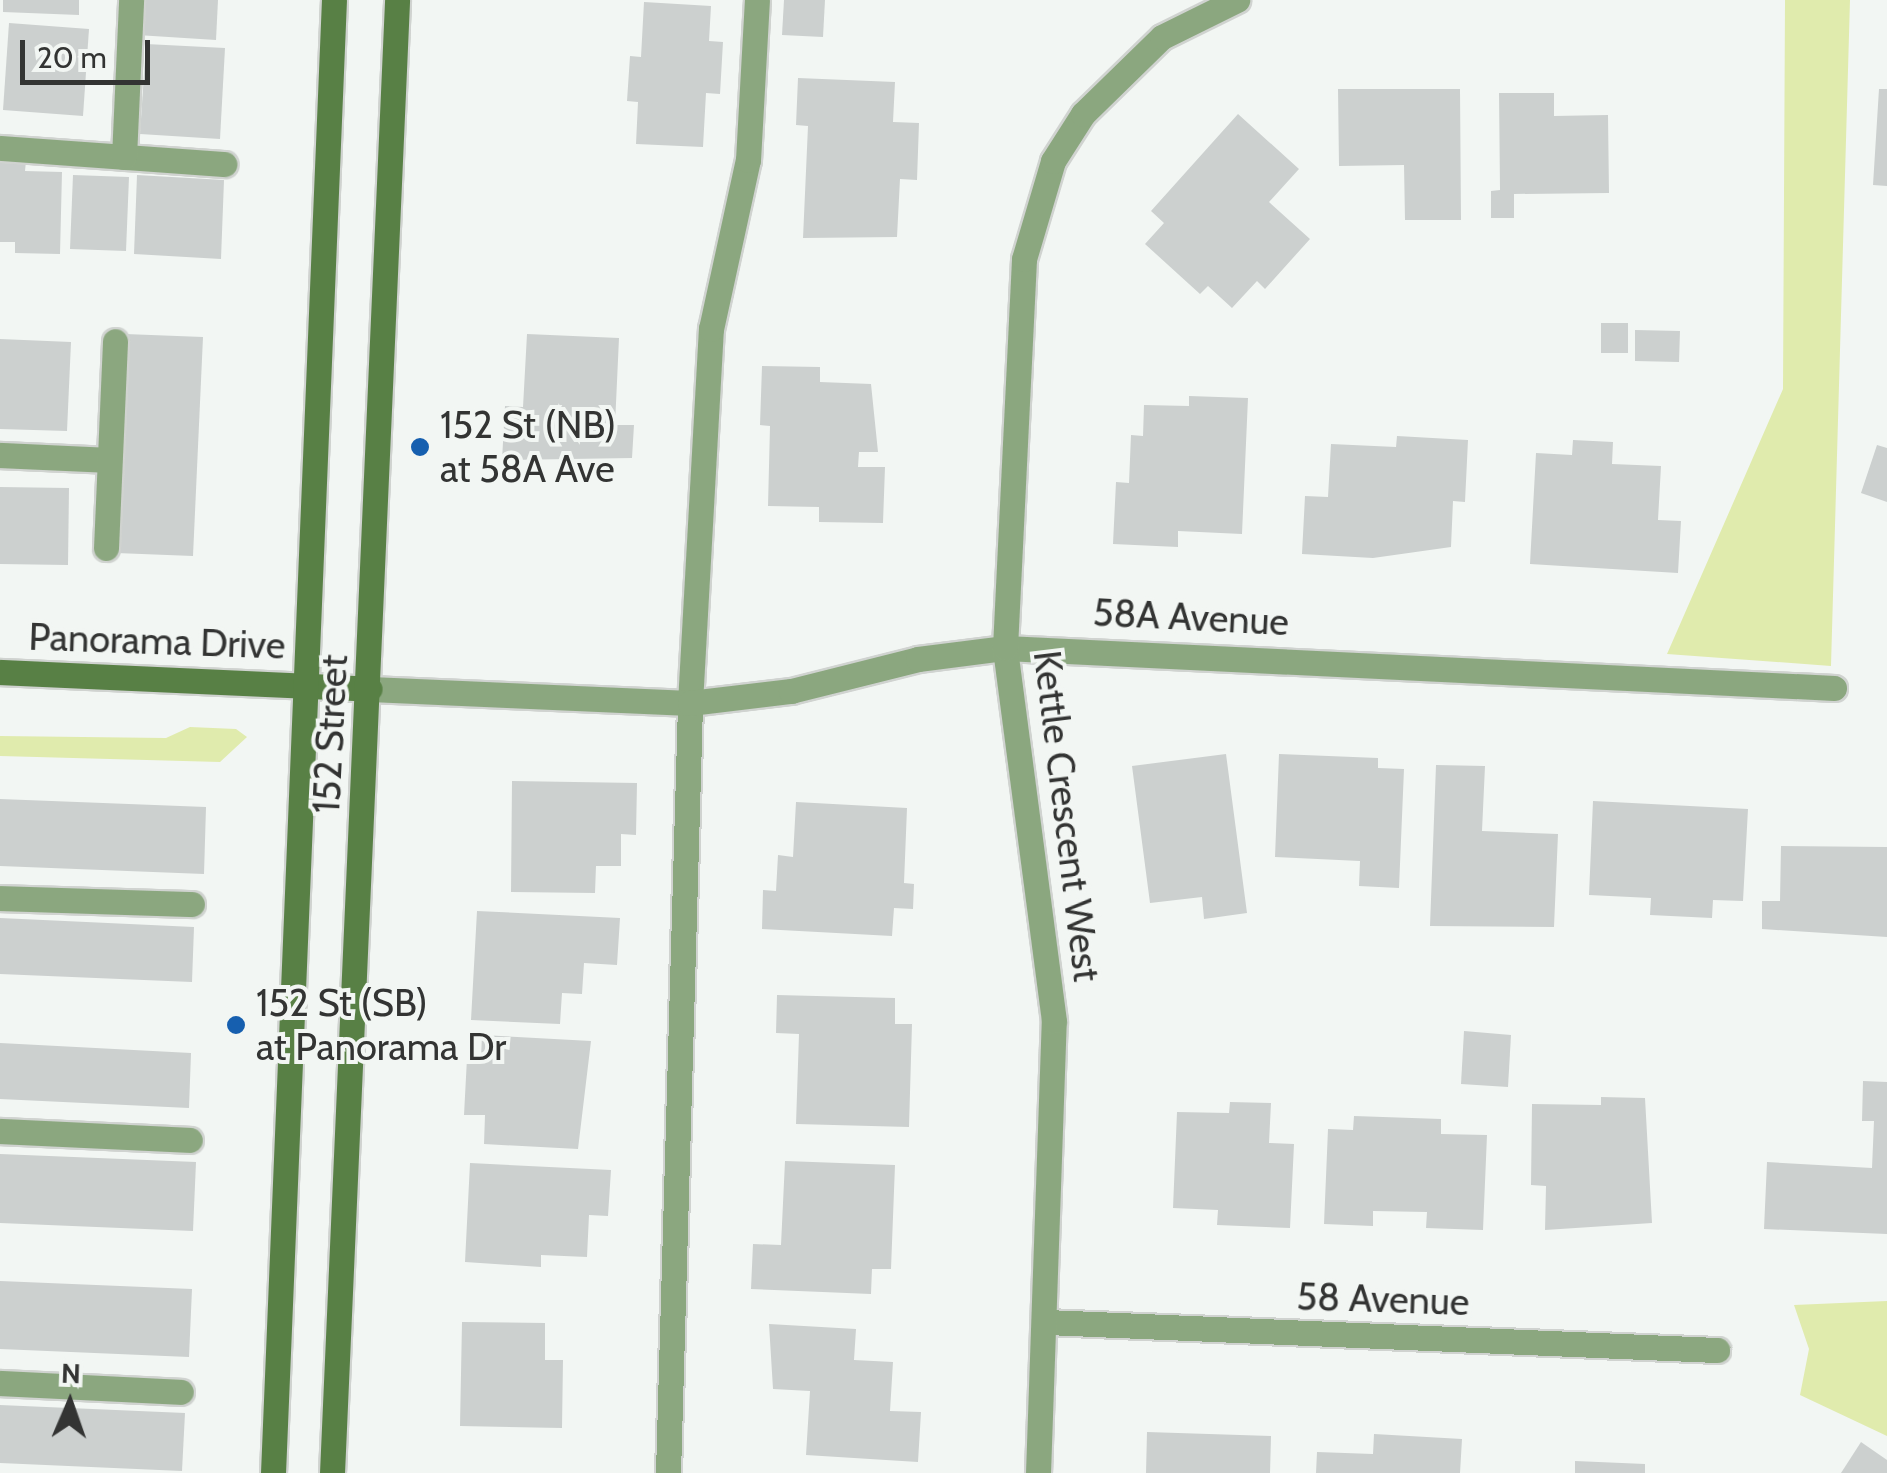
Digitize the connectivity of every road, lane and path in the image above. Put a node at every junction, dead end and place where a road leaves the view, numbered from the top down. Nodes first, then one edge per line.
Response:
1 (131, 0) edge
2 (334, 0) edge
3 (397, 0) edge
4 (757, 0) edge
5 (1236, 0) edge
6 (0, 148) edge
7 (124, 157) junction
8 (224, 164) dead end
9 (115, 341) dead end
10 (0, 455) edge
11 (109, 460) junction
12 (106, 548) dead end
13 (1005, 648) junction
14 (0, 672) edge
15 (310, 686) junction
16 (1834, 688) dead end
17 (370, 689) junction
18 (690, 703) junction
19 (0, 898) edge
20 (192, 904) dead end
21 (0, 1131) edge
22 (190, 1140) dead end
23 (1046, 1322) junction
24 (1717, 1350) dead end
25 (0, 1383) edge
26 (180, 1392) dead end
27 (272, 1473) edge
28 (332, 1473) edge
29 (668, 1473) edge
30 (1038, 1473) edge

1 - 7 street
2 - 15 main road, 152 Street
3 - 17 main road, 152 Street
4 - 18 street
5 - 13 street, Kettle Crescent West
6 - 7 street
7 - 8 street
9 - 11 street
10 - 11 street
11 - 12 street
13 - 16 street, 58A Avenue
13 - 18 street, 58A Avenue
13 - 23 street, Kettle Crescent West
14 - 15 main road, Panorama Drive
15 - 17 main road, Panorama Drive
15 - 27 main road, 152 Street
17 - 18 street, 58A Avenue
17 - 28 main road, 152 Street
18 - 29 street
19 - 20 street
21 - 22 street
23 - 24 street, 58 Avenue
23 - 30 street, Kettle Crescent West
25 - 26 street

